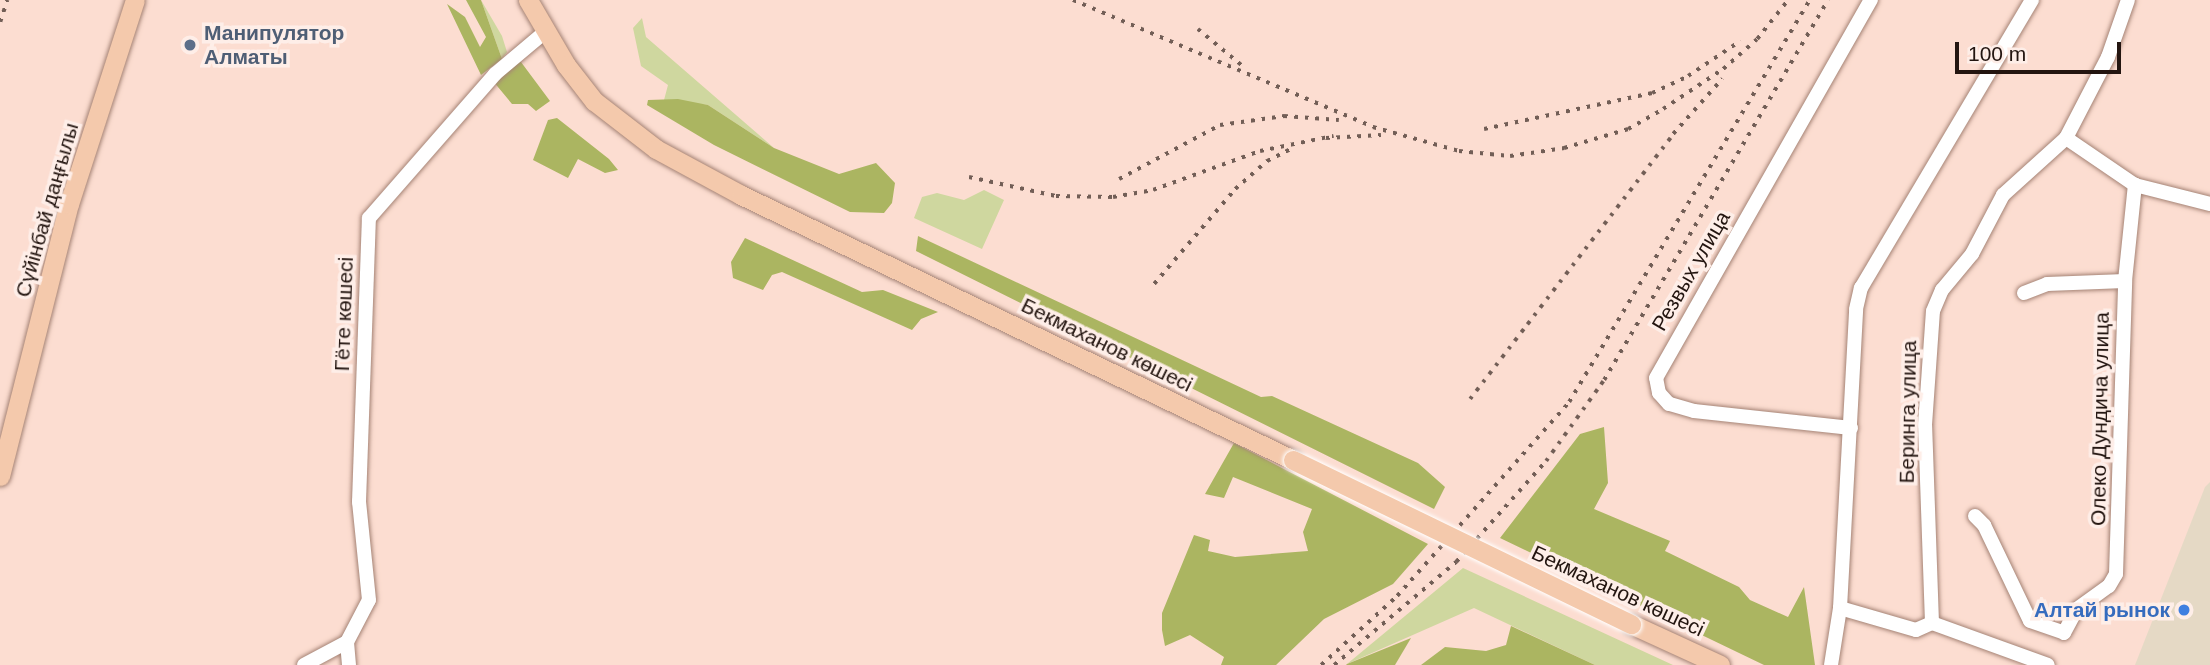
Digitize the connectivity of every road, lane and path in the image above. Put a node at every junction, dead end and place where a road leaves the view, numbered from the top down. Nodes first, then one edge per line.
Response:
1 (135, 0) edge
2 (528, 0) edge
3 (1871, 0) edge
4 (2032, 0) edge
5 (2128, 0) edge
6 (546, 32) junction
7 (2066, 138) junction
8 (2135, 185) junction
9 (2210, 204) edge
10 (2125, 281) junction
11 (2024, 293) dead end
12 (1852, 428) junction
13 (0, 476) edge
14 (1976, 516) dead end
15 (1840, 608) junction
16 (1931, 623) junction
17 (347, 642) junction
18 (304, 665) edge
19 (349, 665) edge
20 (1720, 665) edge
21 (1831, 665) edge
22 (2048, 665) edge

1 - 13 main road, Сүйінбай даңғылы
2 - 6 main road, Бекмаханов көшесі
3 - 12 street, Резвых улица
4 - 12 street
5 - 7 street, Беринга улица
6 - 17 street, Гёте көшесі
6 - 20 main road, Бекмаханов көшесі, bridge
7 - 8 street
7 - 16 street, Беринга улица
8 - 9 street
8 - 10 street, Олеко Дундича улица
10 - 11 street
10 - 14 street, Олеко Дундича улица
12 - 15 street
15 - 16 street
15 - 21 street
16 - 22 street
17 - 18 street
17 - 19 street

